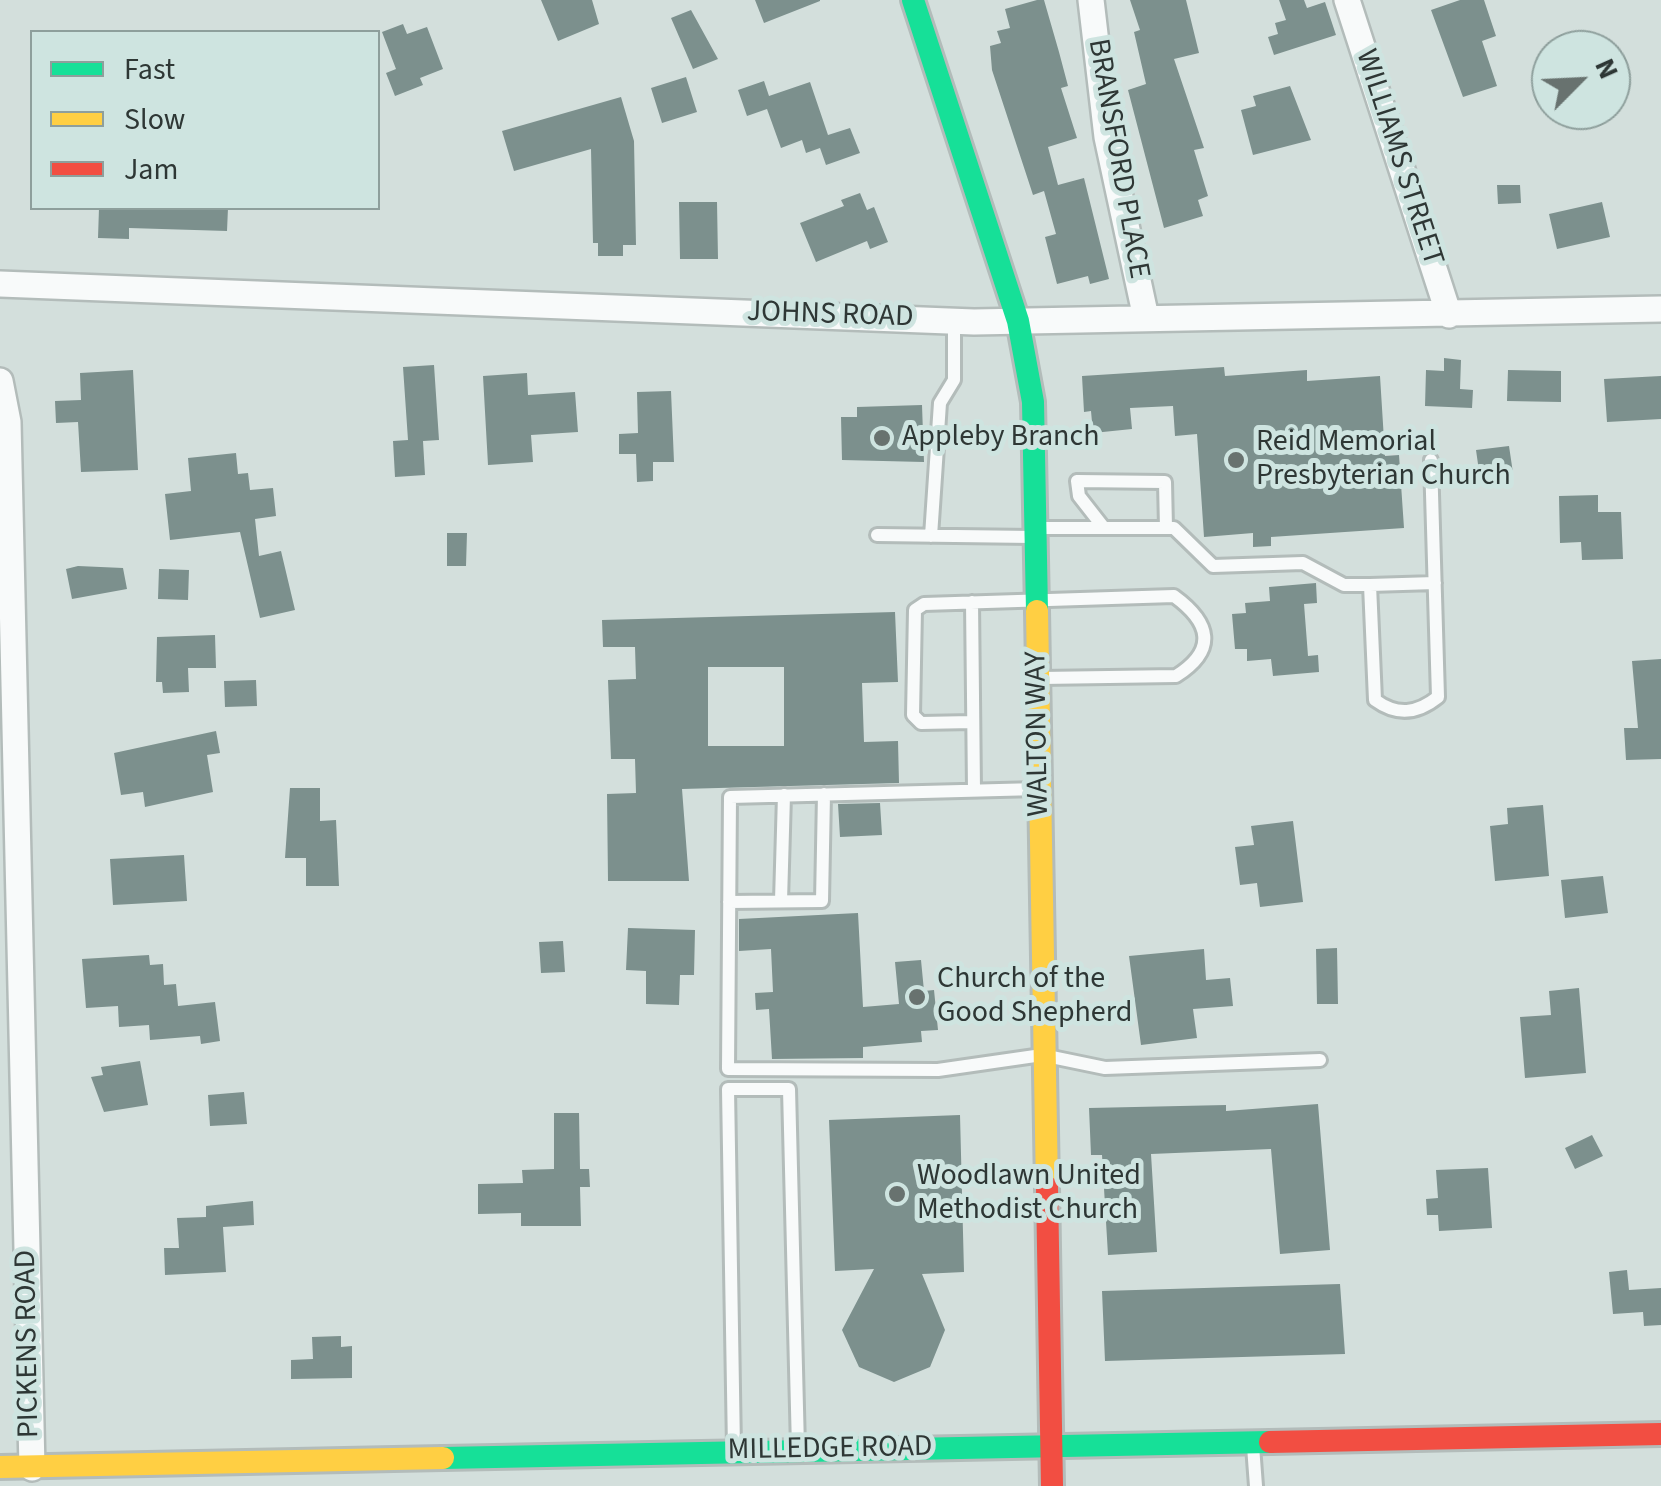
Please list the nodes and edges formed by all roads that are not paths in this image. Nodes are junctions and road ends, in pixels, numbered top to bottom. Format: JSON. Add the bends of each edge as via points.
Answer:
{"nodes":[{"id":1,"x":913,"y":0,"type":"edge"},
{"id":2,"x":1091,"y":0,"type":"edge"},
{"id":3,"x":1347,"y":0,"type":"edge"},
{"id":4,"x":0,"y":284,"type":"edge"},
{"id":5,"x":1661,"y":309,"type":"edge"},
{"id":6,"x":1450,"y":315,"type":"junction"},
{"id":7,"x":1146,"y":318,"type":"junction"},
{"id":8,"x":954,"y":321,"type":"junction"},
{"id":9,"x":1018,"y":321,"type":"junction"},
{"id":10,"x":0,"y":382,"type":"edge"},
{"id":11,"x":1431,"y":460,"type":"dead end"},
{"id":12,"x":1104,"y":528,"type":"junction"},
{"id":13,"x":1166,"y":528,"type":"junction"},
{"id":14,"x":1036,"y":533,"type":"junction"},
{"id":15,"x":877,"y":534,"type":"dead end"},
{"id":16,"x":931,"y":536,"type":"junction"},
{"id":17,"x":1435,"y":583,"type":"junction"},
{"id":18,"x":1370,"y":584,"type":"junction"},
{"id":19,"x":1037,"y":599,"type":"junction"},
{"id":20,"x":972,"y":602,"type":"junction"},
{"id":21,"x":1038,"y":678,"type":"junction"},
{"id":22,"x":972,"y":722,"type":"junction"},
{"id":23,"x":1040,"y":789,"type":"junction"},
{"id":24,"x":974,"y":790,"type":"junction"},
{"id":25,"x":824,"y":794,"type":"junction"},
{"id":26,"x":784,"y":796,"type":"junction"},
{"id":27,"x":781,"y":901,"type":"junction"},
{"id":28,"x":729,"y":902,"type":"junction"},
{"id":29,"x":1042,"y":1055,"type":"junction"},
{"id":30,"x":1320,"y":1060,"type":"dead end"},
{"id":31,"x":728,"y":1069,"type":"junction"},
{"id":32,"x":728,"y":1089,"type":"junction"},
{"id":33,"x":1661,"y":1434,"type":"edge"},
{"id":34,"x":1253,"y":1443,"type":"junction"},
{"id":35,"x":1051,"y":1448,"type":"junction"},
{"id":36,"x":798,"y":1450,"type":"junction"},
{"id":37,"x":734,"y":1451,"type":"junction"},
{"id":38,"x":0,"y":1467,"type":"edge"},
{"id":39,"x":32,"y":1468,"type":"junction"},
{"id":40,"x":1052,"y":1486,"type":"edge"},
{"id":41,"x":1256,"y":1486,"type":"edge"}],
"edges":[{"from":1,"to":9,"type":"street","name":"WALTON WAY"},
{"from":2,"to":7,"type":"street","name":"BRANSFORD PLACE","via":[[1106,136]]},
{"from":3,"to":6,"type":"street","name":"WILLIAMS STREET"},
{"from":4,"to":8,"type":"street","name":"JOHNS ROAD"},
{"from":5,"to":6,"type":"street","name":"JOHNS ROAD"},
{"from":6,"to":7,"type":"street","name":"JOHNS ROAD"},
{"from":7,"to":9,"type":"street","name":"JOHNS ROAD"},
{"from":8,"to":9,"type":"street","name":"JOHNS ROAD"},
{"from":8,"to":16,"type":"lane","via":[[954,380],[940,403]]},
{"from":9,"to":14,"type":"street","name":"WALTON WAY","via":[[1033,402]]},
{"from":10,"to":39,"type":"street","name":"PICKENS ROAD","via":[[8,422]]},
{"from":11,"to":17,"type":"lane"},
{"from":12,"to":13,"type":"lane"},
{"from":12,"to":13,"type":"lane","via":[[1078,496],[1077,481],[1165,482]]},
{"from":12,"to":14,"type":"lane"},
{"from":13,"to":18,"type":"lane","via":[[1174,528],[1212,566],[1304,563],[1344,584]]},
{"from":14,"to":16,"type":"lane"},
{"from":14,"to":19,"type":"street","name":"WALTON WAY"},
{"from":15,"to":16,"type":"lane"},
{"from":17,"to":18,"type":"lane"},
{"from":17,"to":18,"type":"lane","via":[[1438,697],[1422,710],[1391,711],[1376,700]]},
{"from":19,"to":20,"type":"lane"},
{"from":19,"to":21,"type":"street","name":"WALTON WAY"},
{"from":19,"to":21,"type":"lane","via":[[1174,596],[1195,611],[1204,630],[1204,648],[1176,676]]},
{"from":20,"to":22,"type":"lane"},
{"from":20,"to":22,"type":"lane","via":[[914,610],[913,714],[921,723]]},
{"from":21,"to":23,"type":"street","name":"WALTON WAY"},
{"from":22,"to":24,"type":"lane"},
{"from":23,"to":24,"type":"lane"},
{"from":23,"to":29,"type":"street","name":"WALTON WAY"},
{"from":24,"to":25,"type":"lane"},
{"from":25,"to":26,"type":"lane"},
{"from":25,"to":27,"type":"lane","via":[[822,900]]},
{"from":26,"to":27,"type":"lane"},
{"from":26,"to":28,"type":"lane","via":[[730,797]]},
{"from":27,"to":28,"type":"lane"},
{"from":28,"to":31,"type":"lane"},
{"from":29,"to":30,"type":"lane","via":[[1104,1068]]},
{"from":29,"to":31,"type":"lane","via":[[938,1070]]},
{"from":29,"to":35,"type":"street","name":"WALTON WAY"},
{"from":31,"to":32,"type":"lane"},
{"from":32,"to":36,"type":"lane","via":[[790,1089]]},
{"from":32,"to":37,"type":"lane"},
{"from":33,"to":34,"type":"street","name":"MILLEDGE ROAD"},
{"from":34,"to":35,"type":"street","name":"MILLEDGE ROAD"},
{"from":34,"to":41,"type":"lane"},
{"from":35,"to":36,"type":"street","name":"MILLEDGE ROAD"},
{"from":35,"to":40,"type":"street","name":"WALTON WAY"},
{"from":36,"to":37,"type":"street","name":"MILLEDGE ROAD"},
{"from":37,"to":39,"type":"street","name":"MILLEDGE ROAD"},
{"from":38,"to":39,"type":"street","name":"MILLEDGE ROAD"}]}
